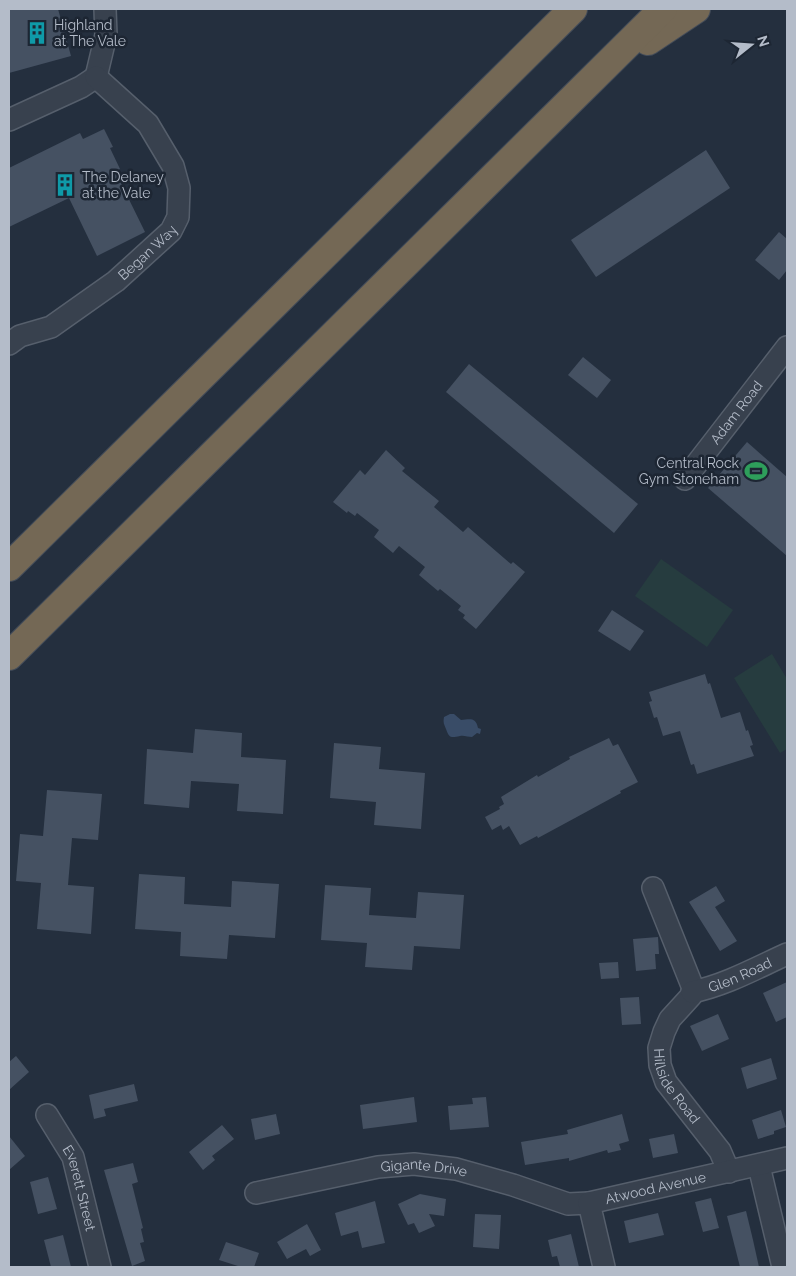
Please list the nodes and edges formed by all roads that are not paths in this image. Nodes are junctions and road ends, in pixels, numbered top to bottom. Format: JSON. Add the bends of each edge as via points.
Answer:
{"nodes":[{"id":1,"x":105,"y":9,"type":"edge"},
{"id":2,"x":573,"y":9,"type":"edge"},
{"id":3,"x":663,"y":9,"type":"edge"},
{"id":4,"x":696,"y":9,"type":"edge"},
{"id":5,"x":594,"y":76,"type":"junction"},
{"id":6,"x":96,"y":77,"type":"junction"},
{"id":7,"x":9,"y":120,"type":"edge"},
{"id":8,"x":9,"y":344,"type":"edge"},
{"id":9,"x":787,"y":347,"type":"edge"},
{"id":10,"x":685,"y":479,"type":"dead end"},
{"id":11,"x":9,"y":567,"type":"edge"},
{"id":12,"x":9,"y":656,"type":"edge"},
{"id":13,"x":653,"y":888,"type":"dead end"},
{"id":14,"x":787,"y":954,"type":"edge"},
{"id":15,"x":692,"y":992,"type":"junction"},
{"id":16,"x":47,"y":1115,"type":"dead end"},
{"id":17,"x":787,"y":1158,"type":"edge"},
{"id":18,"x":759,"y":1166,"type":"junction"},
{"id":19,"x":729,"y":1172,"type":"junction"},
{"id":20,"x":256,"y":1192,"type":"dead end"},
{"id":21,"x":589,"y":1203,"type":"junction"},
{"id":22,"x":100,"y":1267,"type":"edge"},
{"id":23,"x":604,"y":1267,"type":"edge"},
{"id":24,"x":783,"y":1267,"type":"edge"}],
"edges":[{"from":1,"to":6,"type":"street","via":[[106,35]]},
{"from":2,"to":11,"type":"highway"},
{"from":3,"to":5,"type":"highway"},
{"from":4,"to":5,"type":"highway"},
{"from":5,"to":12,"type":"highway"},
{"from":6,"to":7,"type":"street"},
{"from":6,"to":8,"type":"street","name":"Began Way","via":[[148,124],[174,166],[179,188],[178,217],[171,231],[116,281],[52,327],[20,336]]},
{"from":9,"to":10,"type":"street","name":"Adam Road"},
{"from":13,"to":15,"type":"street","via":[[692,983]]},
{"from":14,"to":15,"type":"street","name":"Glen Road","via":[[733,980]]},
{"from":15,"to":19,"type":"street","name":"Hillside Road","via":[[670,1019],[664,1032],[659,1048],[660,1065],[666,1082],[720,1151]]},
{"from":16,"to":22,"type":"street","name":"Everett Street","via":[[74,1157]]},
{"from":17,"to":18,"type":"street","name":"Atwood Avenue"},
{"from":18,"to":19,"type":"street","name":"Atwood Avenue"},
{"from":18,"to":24,"type":"street"},
{"from":19,"to":21,"type":"street","name":"Atwood Avenue"},
{"from":20,"to":21,"type":"street","name":"Gigante Drive","via":[[378,1167],[414,1164],[456,1169],[568,1204]]},
{"from":21,"to":23,"type":"street","name":"Atwood Avenue"}]}
